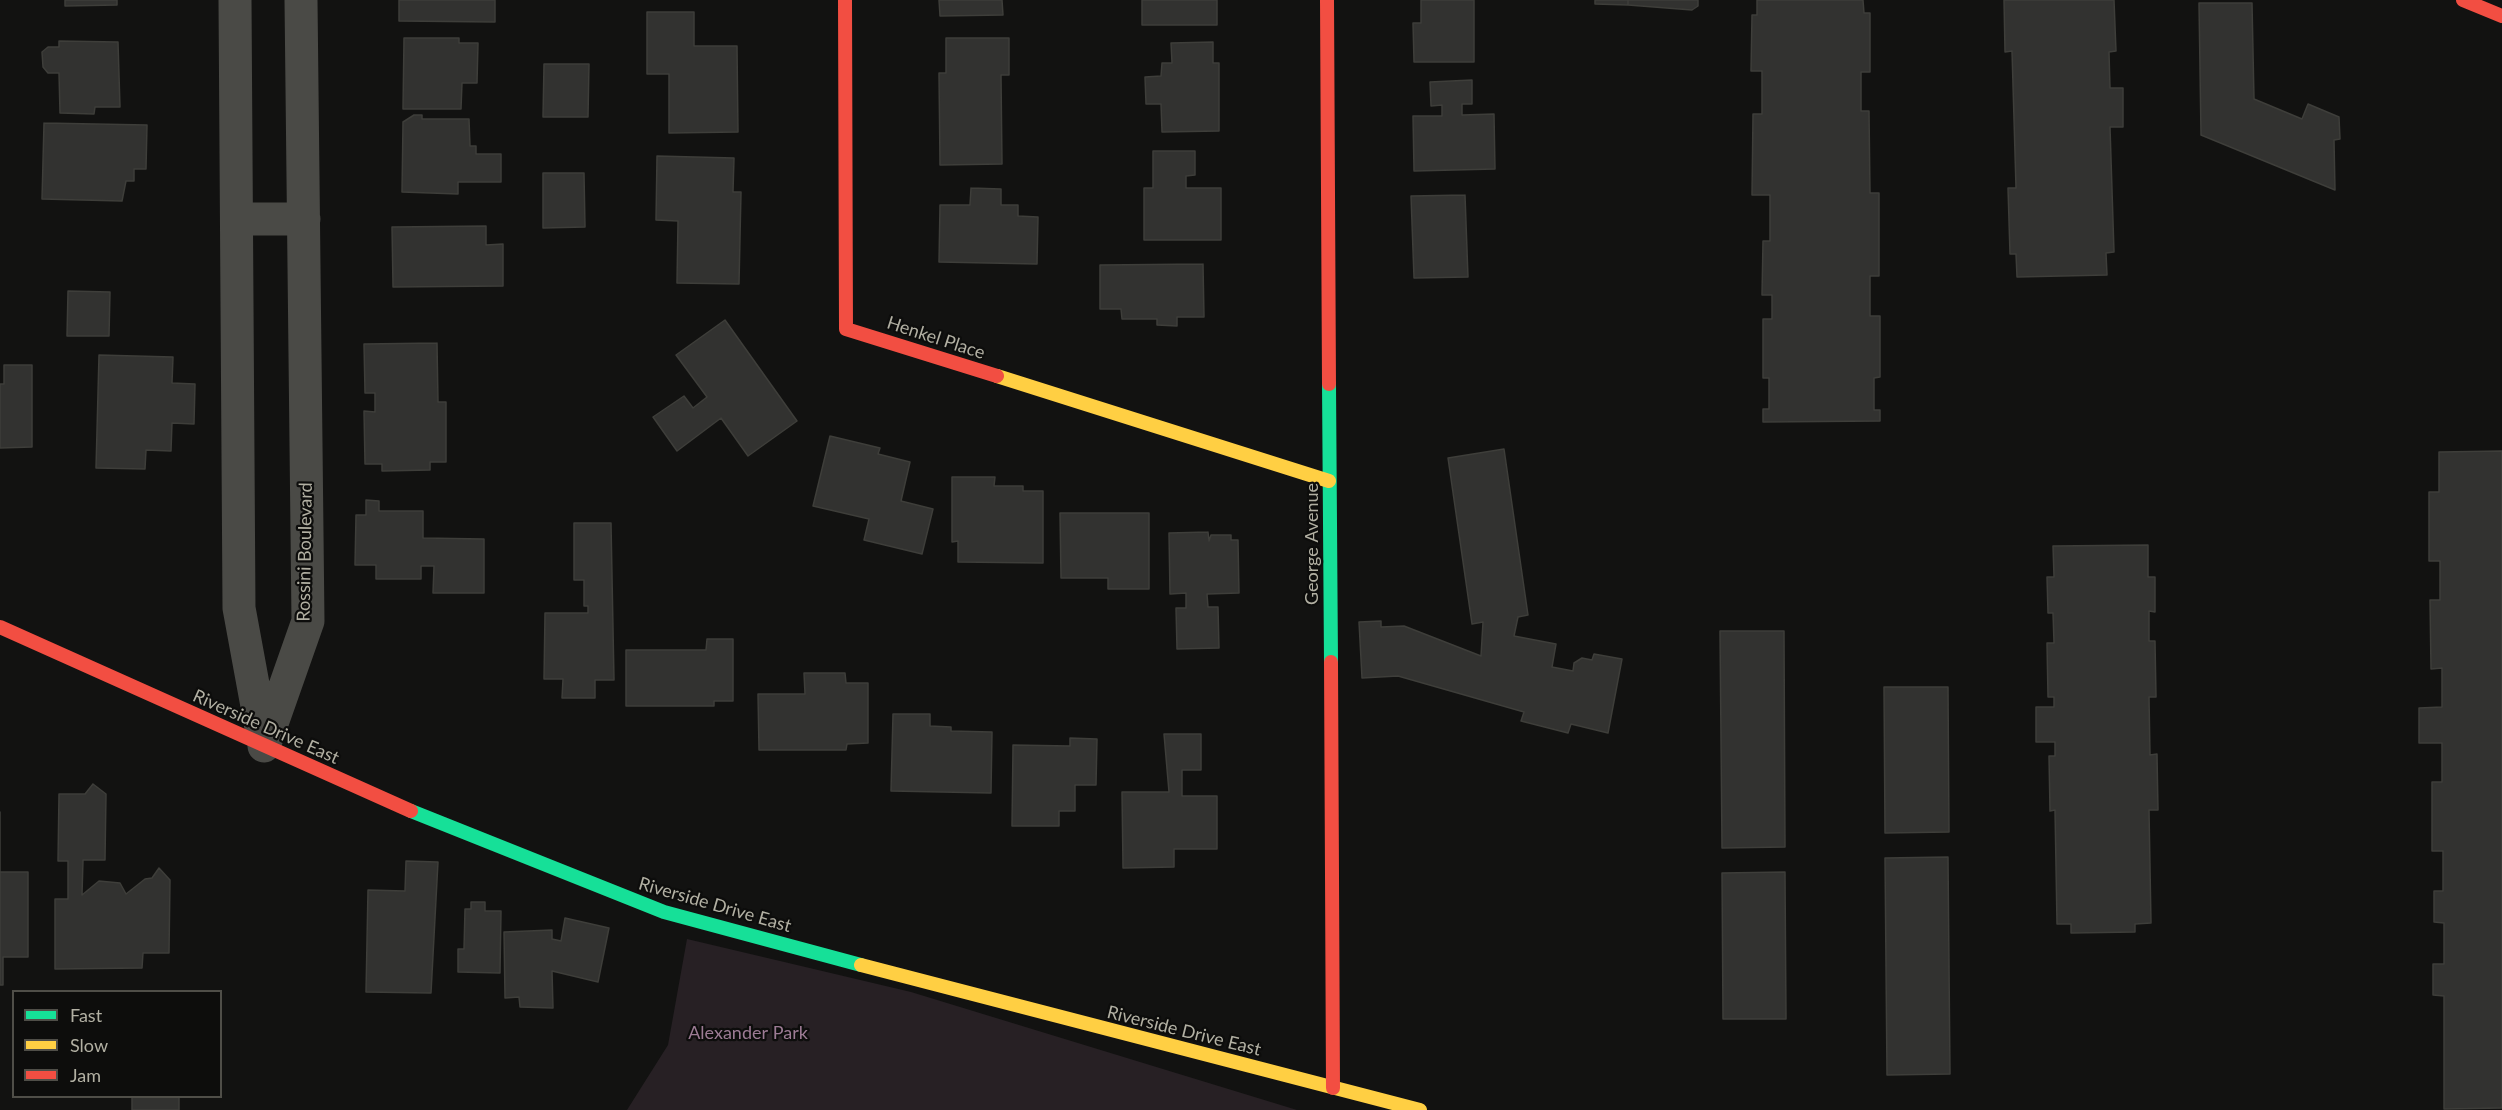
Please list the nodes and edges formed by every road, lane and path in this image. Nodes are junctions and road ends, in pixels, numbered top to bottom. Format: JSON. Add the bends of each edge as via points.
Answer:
{"nodes":[{"id":1,"x":235,"y":0,"type":"edge"},
{"id":2,"x":301,"y":0,"type":"edge"},
{"id":3,"x":845,"y":0,"type":"edge"},
{"id":4,"x":1327,"y":0,"type":"edge"},
{"id":5,"x":2463,"y":0,"type":"edge"},
{"id":6,"x":2502,"y":16,"type":"edge"},
{"id":7,"x":237,"y":219,"type":"junction"},
{"id":8,"x":304,"y":219,"type":"junction"},
{"id":9,"x":1329,"y":482,"type":"junction"},
{"id":10,"x":0,"y":627,"type":"edge"},
{"id":11,"x":264,"y":746,"type":"junction"},
{"id":12,"x":1333,"y":1088,"type":"junction"},
{"id":13,"x":1420,"y":1110,"type":"edge"}],
"edges":[{"from":1,"to":7,"type":"street"},
{"from":2,"to":8,"type":"street","name":"Rossini Boulevard"},
{"from":3,"to":9,"type":"street","name":"Henkel Place","via":[[846,329]]},
{"from":4,"to":9,"type":"street","name":"George Avenue"},
{"from":5,"to":6,"type":"street"},
{"from":7,"to":8,"type":"street"},
{"from":7,"to":11,"type":"street","via":[[239,608]]},
{"from":8,"to":11,"type":"street","name":"Rossini Boulevard","via":[[308,621]]},
{"from":9,"to":12,"type":"street","name":"George Avenue"},
{"from":10,"to":11,"type":"street","name":"Riverside Drive East"},
{"from":11,"to":12,"type":"street","name":"Riverside Drive East","via":[[415,813],[664,912]]},
{"from":12,"to":13,"type":"street","name":"Riverside Drive East"}]}
